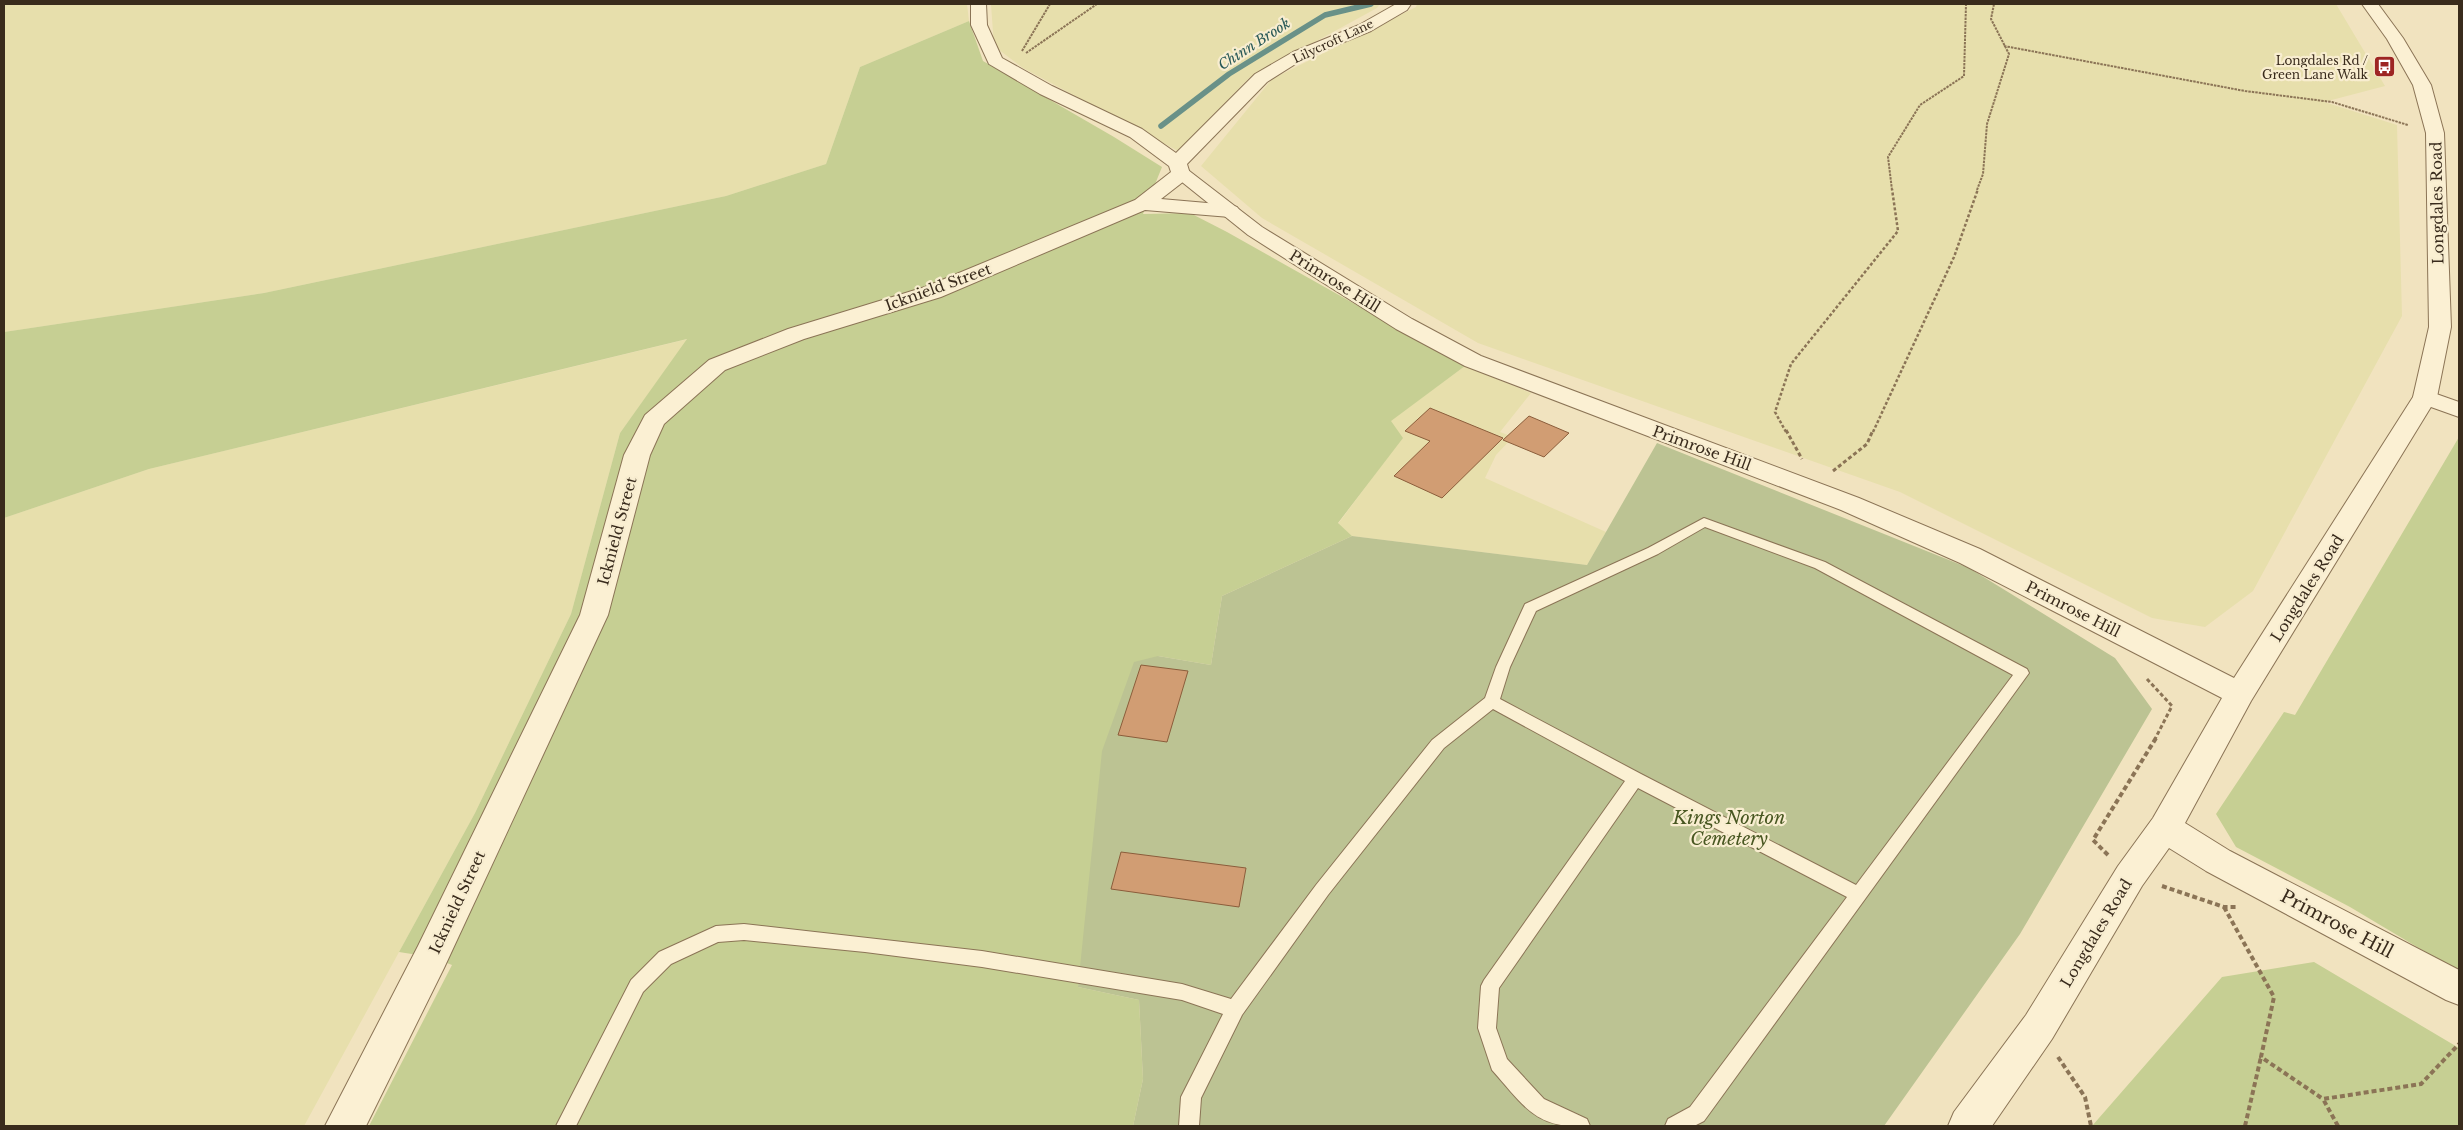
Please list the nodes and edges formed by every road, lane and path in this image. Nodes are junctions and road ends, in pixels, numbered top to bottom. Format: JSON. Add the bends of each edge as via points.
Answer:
{"nodes":[{"id":1,"x":978,"y":4,"type":"edge"},
{"id":2,"x":1050,"y":4,"type":"edge"},
{"id":3,"x":1097,"y":4,"type":"edge"},
{"id":4,"x":1403,"y":4,"type":"edge"},
{"id":5,"x":1966,"y":4,"type":"edge"},
{"id":6,"x":1994,"y":4,"type":"edge"},
{"id":7,"x":2370,"y":4,"type":"edge"},
{"id":8,"x":2004,"y":46,"type":"junction"},
{"id":9,"x":2435,"y":133,"type":"junction"},
{"id":10,"x":1179,"y":169,"type":"junction"},
{"id":11,"x":1142,"y":204,"type":"junction"},
{"id":12,"x":1230,"y":211,"type":"junction"},
{"id":13,"x":2425,"y":397,"type":"junction"},
{"id":14,"x":2459,"y":410,"type":"edge"},
{"id":15,"x":1799,"y":454,"type":"dead end"},
{"id":16,"x":1841,"y":462,"type":"dead end"},
{"id":17,"x":2150,"y":648,"type":"junction"},
{"id":18,"x":2240,"y":694,"type":"junction"},
{"id":19,"x":1492,"y":700,"type":"junction"},
{"id":20,"x":1635,"y":779,"type":"junction"},
{"id":21,"x":2164,"y":828,"type":"junction"},
{"id":22,"x":2130,"y":876,"type":"junction"},
{"id":23,"x":1858,"y":895,"type":"junction"},
{"id":24,"x":2224,"y":907,"type":"dead end"},
{"id":25,"x":2459,"y":988,"type":"edge"},
{"id":26,"x":1235,"y":1009,"type":"junction"},
{"id":27,"x":2039,"y":1027,"type":"junction"},
{"id":28,"x":2459,"y":1044,"type":"edge"},
{"id":29,"x":2261,"y":1057,"type":"junction"},
{"id":30,"x":2324,"y":1099,"type":"junction"},
{"id":31,"x":345,"y":1126,"type":"edge"},
{"id":32,"x":566,"y":1126,"type":"edge"},
{"id":33,"x":1188,"y":1126,"type":"edge"},
{"id":34,"x":1580,"y":1126,"type":"edge"},
{"id":35,"x":1675,"y":1126,"type":"edge"},
{"id":36,"x":1968,"y":1126,"type":"edge"},
{"id":37,"x":2091,"y":1126,"type":"edge"},
{"id":38,"x":2245,"y":1126,"type":"edge"},
{"id":39,"x":2338,"y":1126,"type":"edge"}],
"edges":[{"from":1,"to":10,"type":"street","via":[[979,24],[995,61],[1046,90],[1136,133]]},
{"from":2,"to":3,"type":"path","via":[[1018,58]]},
{"from":4,"to":10,"type":"street","name":"Lilycroft Lane","via":[[1365,28],[1299,56],[1261,78]]},
{"from":5,"to":15,"type":"path","via":[[1964,76],[1920,105],[1888,157],[1898,231],[1791,364],[1774,412]]},
{"from":6,"to":8,"type":"path","via":[[1991,20]]},
{"from":7,"to":9,"type":"street","name":"Longdales Road","via":[[2422,84]]},
{"from":8,"to":9,"type":"path","via":[[2245,90],[2332,102]]},
{"from":8,"to":16,"type":"path","via":[[2008,54],[1987,124],[1983,174],[1954,257],[1867,444]]},
{"from":9,"to":13,"type":"street","name":"Longdales Road","via":[[2440,327]]},
{"from":10,"to":11,"type":"street","name":"Icknield Street"},
{"from":10,"to":12,"type":"street","name":"Primrose Hill"},
{"from":11,"to":12,"type":"street","name":"Icknield Street"},
{"from":11,"to":31,"type":"street","name":"Icknield Street","via":[[934,292],[796,334],[717,365],[654,420],[637,455],[594,615],[431,957]]},
{"from":12,"to":17,"type":"street","name":"Primrose Hill","via":[[1255,231],[1404,324],[1473,361],[1850,504],[1970,556]]},
{"from":13,"to":14,"type":"street"},
{"from":13,"to":18,"type":"street","name":"Longdales Road"},
{"from":17,"to":18,"type":"street","name":"Primrose Hill"},
{"from":17,"to":22,"type":"path","via":[[2145,677],[2172,706],[2153,744],[2093,840]]},
{"from":18,"to":21,"type":"street","name":"Longdales Road"},
{"from":19,"to":20,"type":"lane"},
{"from":19,"to":23,"type":"lane","via":[[1530,608],[1653,551],[1704,522],[1820,565],[2022,673]]},
{"from":19,"to":26,"type":"lane","via":[[1438,744],[1322,890]]},
{"from":20,"to":23,"type":"lane"},
{"from":20,"to":34,"type":"lane","via":[[1490,986],[1487,1028],[1498,1064],[1537,1106]]},
{"from":21,"to":22,"type":"street","name":"Longdales Road"},
{"from":21,"to":25,"type":"street","name":"Primrose Hill","via":[[2218,861]]},
{"from":22,"to":27,"type":"street","name":"Longdales Road"},
{"from":23,"to":35,"type":"lane","via":[[1697,1114]]},
{"from":24,"to":29,"type":"path","via":[[2274,997]]},
{"from":26,"to":32,"type":"lane","via":[[1182,992],[982,959],[753,933],[716,934],[665,958],[637,986]]},
{"from":26,"to":33,"type":"lane","via":[[1191,1097]]},
{"from":27,"to":36,"type":"street","name":"Longdales Road"},
{"from":27,"to":37,"type":"path","via":[[2085,1097]]},
{"from":28,"to":30,"type":"path","via":[[2422,1084]]},
{"from":29,"to":30,"type":"path"},
{"from":29,"to":38,"type":"path"},
{"from":30,"to":39,"type":"path"}]}
